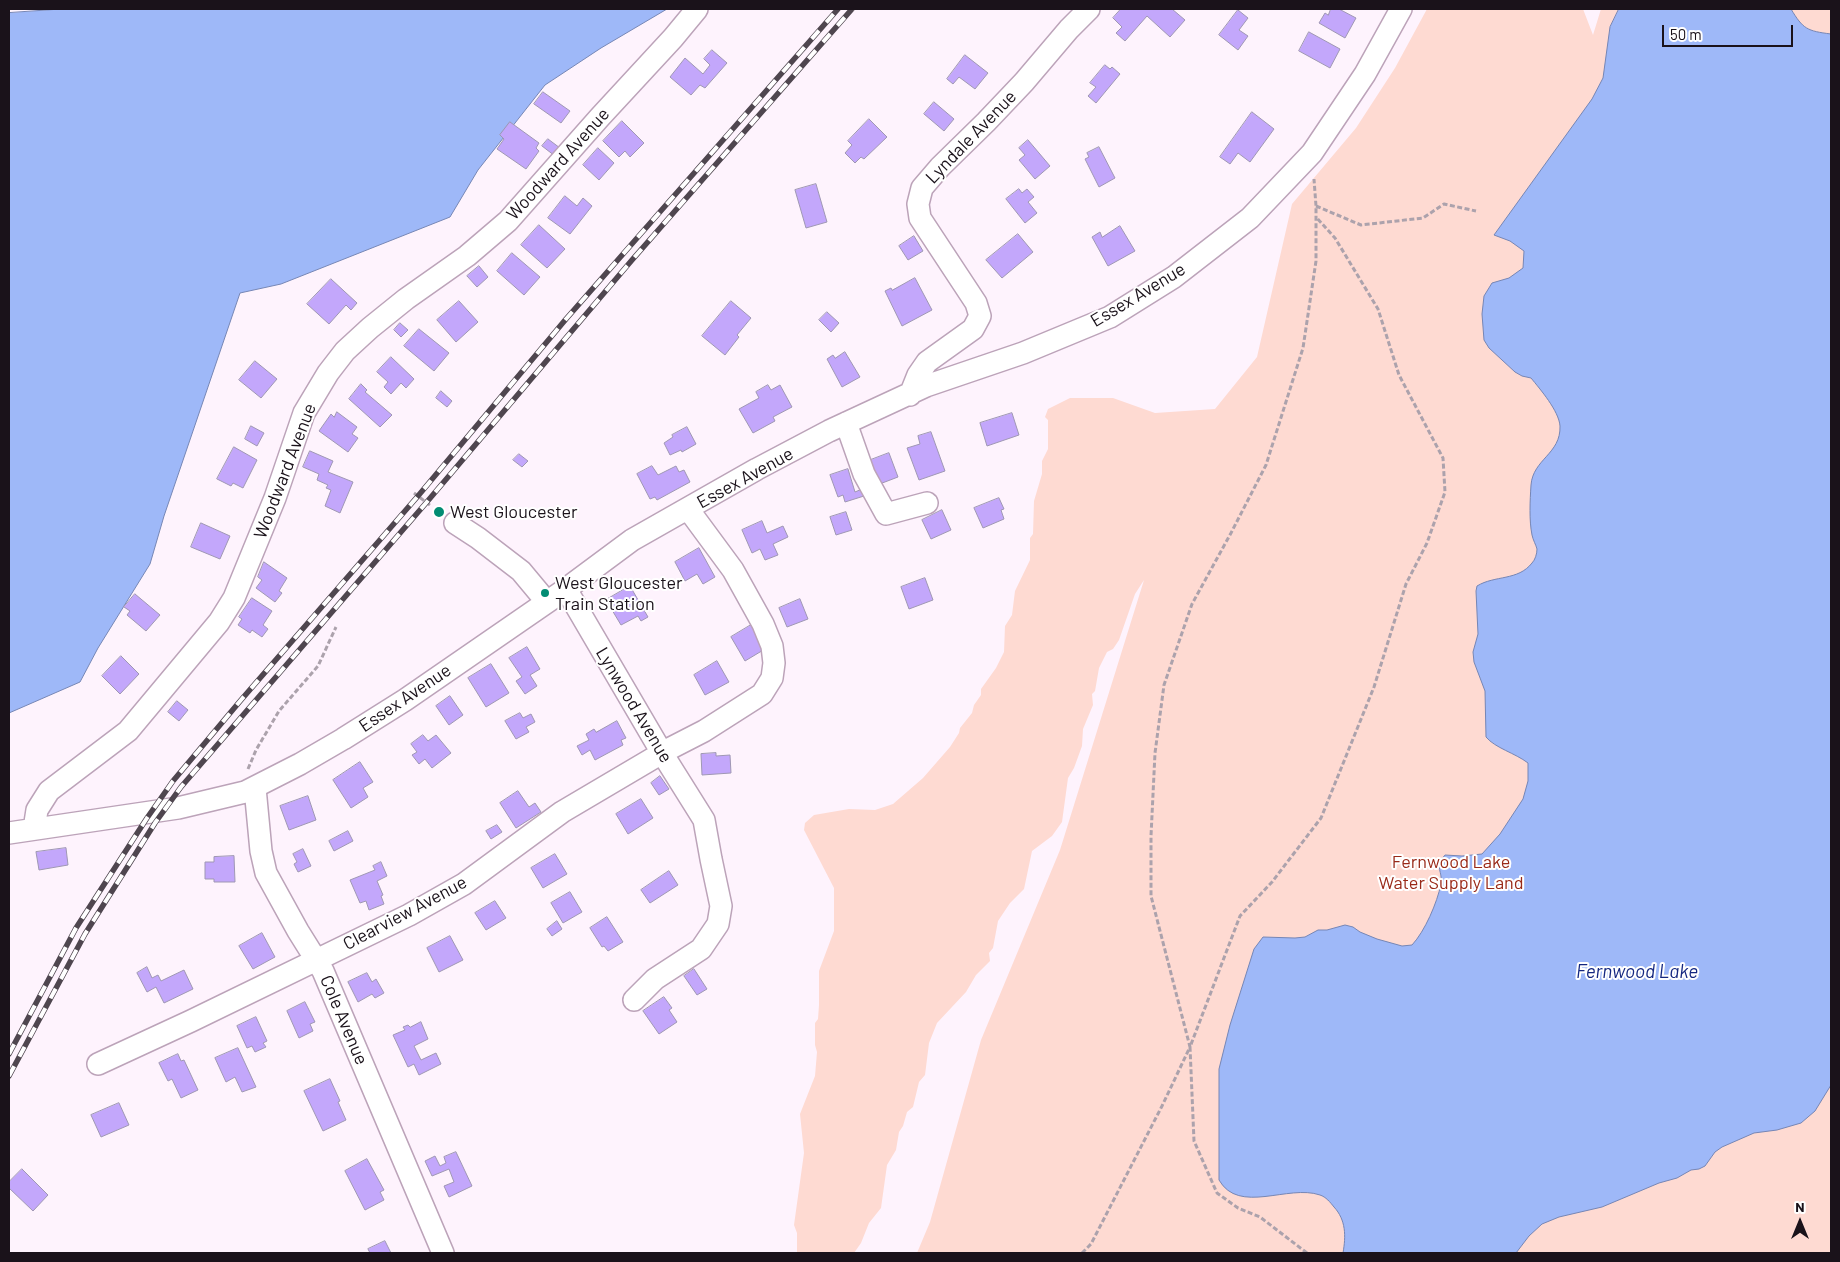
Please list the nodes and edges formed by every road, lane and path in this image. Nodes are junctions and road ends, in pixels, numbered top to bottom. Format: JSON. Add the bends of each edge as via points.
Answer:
{"nodes":[{"id":1,"x":697,"y":9,"type":"edge"},
{"id":2,"x":1089,"y":9,"type":"edge"},
{"id":3,"x":1401,"y":9,"type":"edge"},
{"id":4,"x":1312,"y":153,"type":"junction"},
{"id":5,"x":1316,"y":206,"type":"junction"},
{"id":6,"x":1476,"y":212,"type":"dead end"},
{"id":7,"x":1316,"y":217,"type":"junction"},
{"id":8,"x":910,"y":395,"type":"junction"},
{"id":9,"x":846,"y":423,"type":"junction"},
{"id":10,"x":414,"y":493,"type":"dead end"},
{"id":11,"x":927,"y":504,"type":"dead end"},
{"id":12,"x":431,"y":506,"type":"dead end"},
{"id":13,"x":688,"y":509,"type":"junction"},
{"id":14,"x":454,"y":523,"type":"dead end"},
{"id":15,"x":566,"y":589,"type":"junction"},
{"id":16,"x":546,"y":601,"type":"junction"},
{"id":17,"x":336,"y":627,"type":"dead end"},
{"id":18,"x":662,"y":753,"type":"junction"},
{"id":19,"x":250,"y":790,"type":"junction"},
{"id":20,"x":34,"y":829,"type":"junction"},
{"id":21,"x":9,"y":833,"type":"edge"},
{"id":22,"x":315,"y":960,"type":"junction"},
{"id":23,"x":634,"y":1000,"type":"dead end"},
{"id":24,"x":1190,"y":1047,"type":"junction"},
{"id":25,"x":98,"y":1064,"type":"dead end"},
{"id":26,"x":443,"y":1253,"type":"edge"},
{"id":27,"x":1082,"y":1253,"type":"edge"},
{"id":28,"x":1307,"y":1253,"type":"edge"}],
"edges":[{"from":1,"to":20,"type":"street","name":"Woodward Avenue","via":[[508,221],[467,256],[406,299],[345,351],[304,413],[275,498],[234,598],[219,622],[128,731],[49,791],[37,810]]},
{"from":2,"to":8,"type":"street","name":"Lyndale Avenue","via":[[922,188],[918,204],[920,218],[976,304],[980,316],[973,329],[927,362]]},
{"from":3,"to":4,"type":"street","name":"Essex Avenue","via":[[1365,74]]},
{"from":4,"to":5,"type":"path"},
{"from":4,"to":8,"type":"street","name":"Essex Avenue","via":[[1250,218],[1174,277],[1110,316]]},
{"from":5,"to":6,"type":"path","via":[[1361,225],[1423,218],[1444,204]]},
{"from":5,"to":7,"type":"path"},
{"from":7,"to":24,"type":"path","via":[[1316,260],[1302,348],[1266,465],[1192,604],[1164,685],[1155,753],[1151,896]]},
{"from":7,"to":24,"type":"path","via":[[1335,238],[1378,309],[1399,375],[1443,458],[1445,492],[1427,543],[1406,584],[1374,687],[1321,818],[1272,882],[1240,916]]},
{"from":8,"to":9,"type":"street","name":"Essex Avenue"},
{"from":9,"to":11,"type":"street","via":[[864,474],[886,514]]},
{"from":9,"to":13,"type":"street","name":"Essex Avenue"},
{"from":10,"to":12,"type":"path"},
{"from":13,"to":15,"type":"street","name":"Essex Avenue","via":[[632,540]]},
{"from":13,"to":18,"type":"street","name":"Clearview Avenue","via":[[733,570],[763,624],[772,646],[774,663],[772,678],[762,694]]},
{"from":14,"to":16,"type":"street","via":[[521,571]]},
{"from":15,"to":16,"type":"street","name":"Essex Avenue"},
{"from":15,"to":18,"type":"street","name":"Lynwood Avenue"},
{"from":16,"to":19,"type":"street","name":"Essex Avenue","via":[[404,700],[300,764]]},
{"from":17,"to":19,"type":"path","via":[[318,666],[279,711],[256,750],[248,768]]},
{"from":18,"to":22,"type":"street","name":"Clearview Avenue","via":[[562,812],[464,884],[410,915]]},
{"from":18,"to":23,"type":"street","name":"Lynwood Avenue","via":[[704,820],[722,906],[718,924],[701,949],[655,979]]},
{"from":19,"to":20,"type":"street","name":"Essex Avenue","via":[[178,808]]},
{"from":19,"to":22,"type":"street","name":"Cole Avenue","via":[[266,873]]},
{"from":20,"to":21,"type":"street","name":"Essex Avenue"},
{"from":22,"to":25,"type":"street","name":"Clearview Avenue"},
{"from":22,"to":26,"type":"street","name":"Cole Avenue","via":[[323,970]]},
{"from":24,"to":27,"type":"path","via":[[1091,1244]]},
{"from":24,"to":28,"type":"path","via":[[1194,1141],[1217,1194],[1260,1217]]}]}
